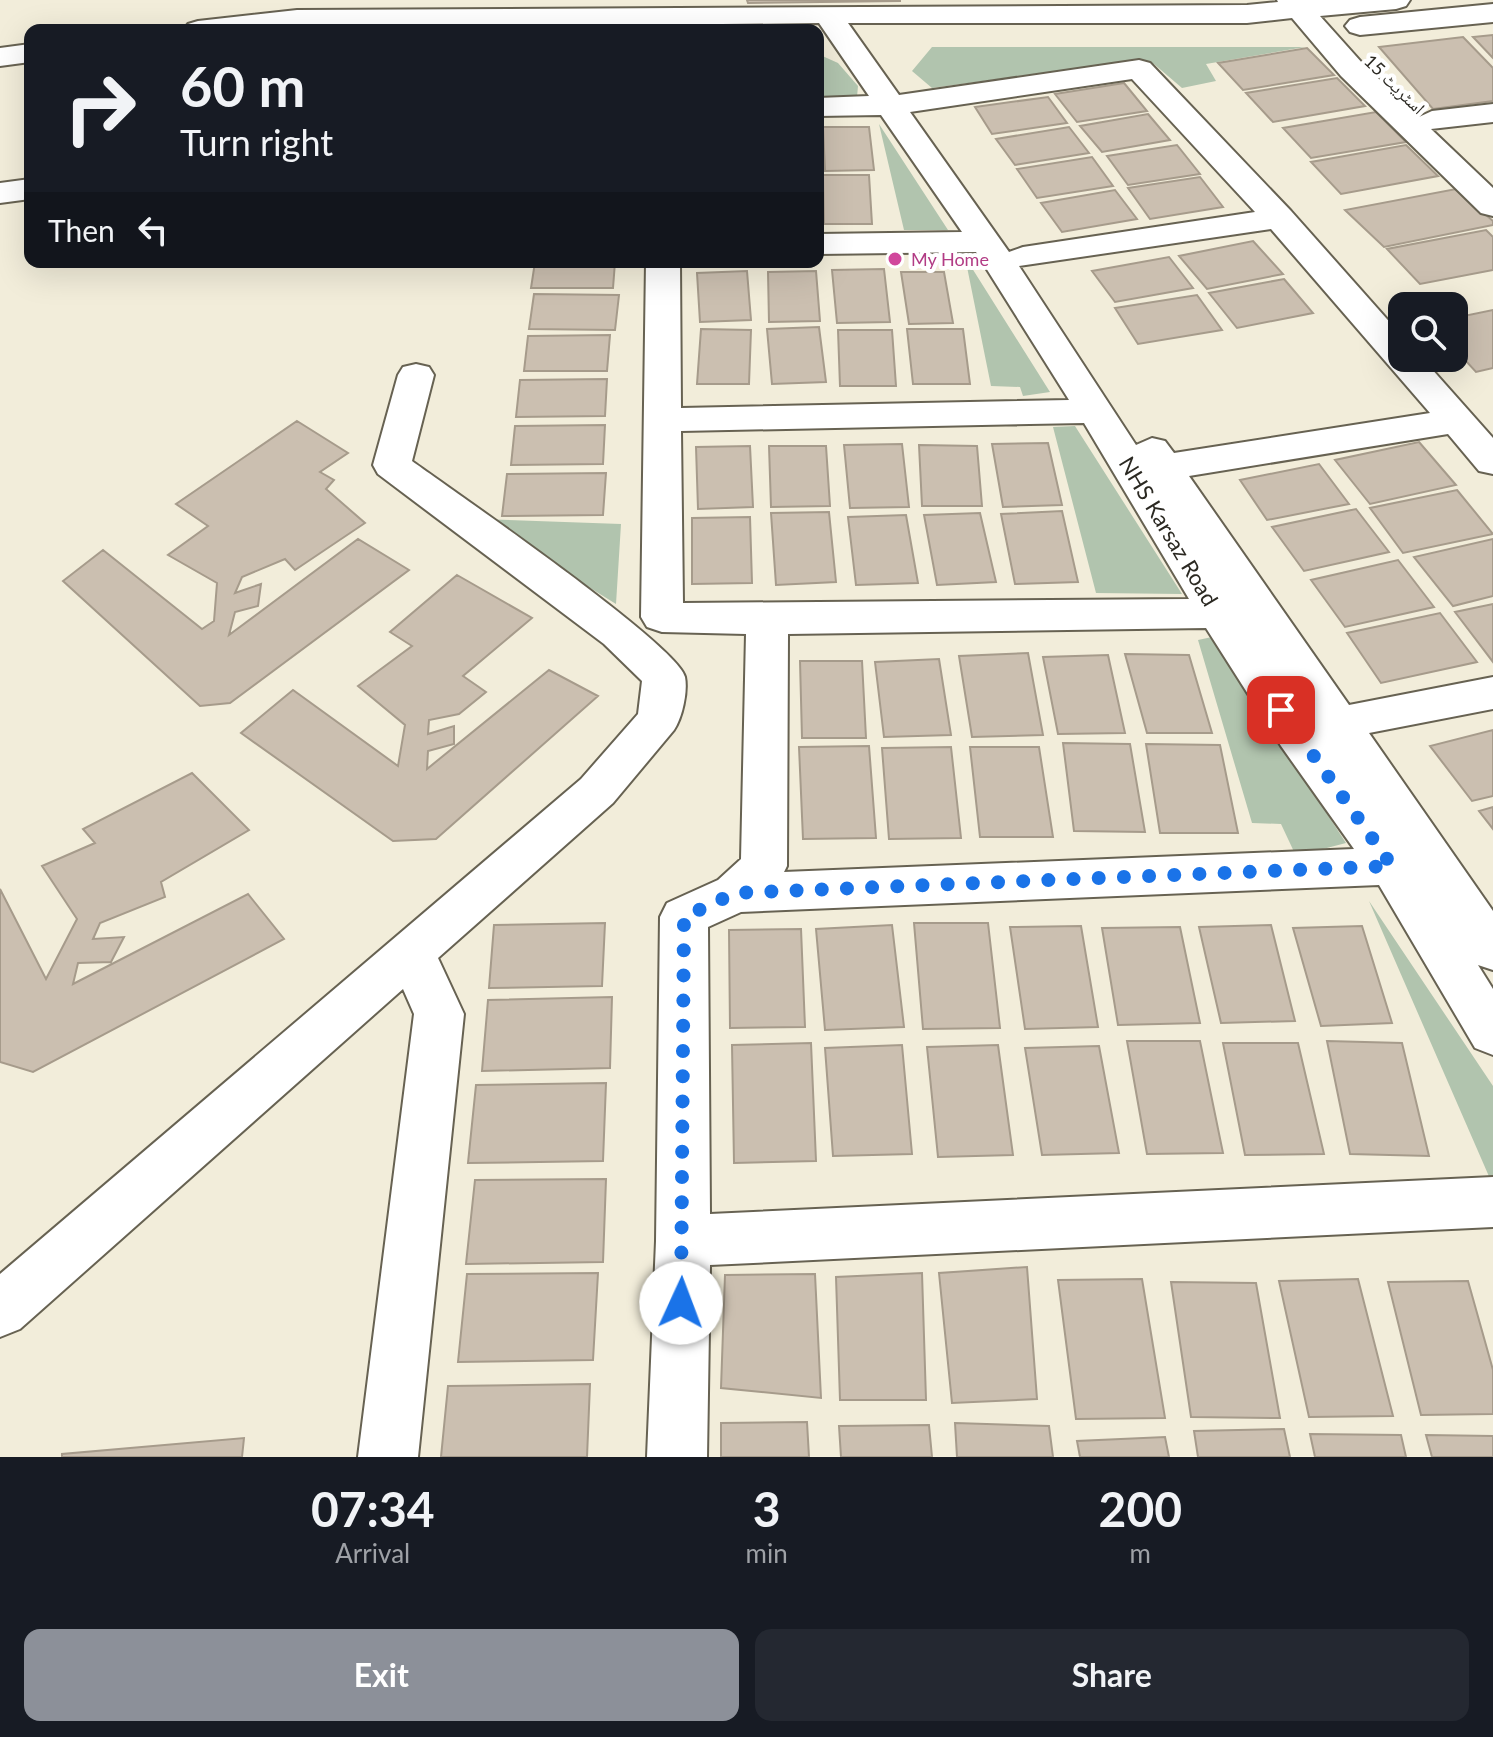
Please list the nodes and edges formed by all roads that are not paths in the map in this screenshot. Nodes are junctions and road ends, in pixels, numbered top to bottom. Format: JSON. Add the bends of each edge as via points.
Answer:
{"nodes":[{"id":1,"x":1396,"y":0,"type":"edge"},
{"id":2,"x":1493,"y":13,"type":"edge"},
{"id":3,"x":1309,"y":16,"type":"edge"},
{"id":4,"x":263,"y":24,"type":"edge"},
{"id":5,"x":686,"y":24,"type":"edge"},
{"id":6,"x":842,"y":26,"type":"edge"},
{"id":7,"x":24,"y":54,"type":"edge"},
{"id":8,"x":0,"y":57,"type":"edge"},
{"id":9,"x":24,"y":73,"type":"edge"},
{"id":10,"x":0,"y":76,"type":"edge"},
{"id":11,"x":905,"y":103,"type":"junction"},
{"id":12,"x":824,"y":107,"type":"edge"},
{"id":13,"x":1493,"y":113,"type":"edge"},
{"id":14,"x":1432,"y":120,"type":"junction"},
{"id":15,"x":1493,"y":177,"type":"edge"},
{"id":16,"x":24,"y":190,"type":"edge"},
{"id":17,"x":0,"y":193,"type":"edge"},
{"id":18,"x":1493,"y":206,"type":"edge"},
{"id":19,"x":1279,"y":218,"type":"junction"},
{"id":20,"x":986,"y":242,"type":"junction"},
{"id":21,"x":824,"y":244,"type":"edge"},
{"id":22,"x":1023,"y":257,"type":"junction"},
{"id":23,"x":663,"y":268,"type":"edge"},
{"id":24,"x":1388,"y":342,"type":"edge"},
{"id":25,"x":1414,"y":372,"type":"edge"},
{"id":26,"x":416,"y":375,"type":"dead end"},
{"id":27,"x":1095,"y":411,"type":"junction"},
{"id":28,"x":663,"y":420,"type":"junction"},
{"id":29,"x":1457,"y":421,"type":"junction"},
{"id":30,"x":1493,"y":462,"type":"edge"},
{"id":31,"x":1149,"y":469,"type":"junction"},
{"id":32,"x":1218,"y":613,"type":"junction"},
{"id":33,"x":767,"y":619,"type":"junction"},
{"id":34,"x":1493,"y":693,"type":"edge"},
{"id":35,"x":1339,"y":723,"type":"junction"},
{"id":36,"x":1392,"y":866,"type":"junction"},
{"id":37,"x":735,"y":893,"type":"junction"},
{"id":38,"x":1493,"y":950,"type":"edge"},
{"id":39,"x":410,"y":951,"type":"junction"},
{"id":40,"x":1486,"y":1007,"type":"edge"},
{"id":41,"x":1493,"y":1202,"type":"edge"},
{"id":42,"x":683,"y":1241,"type":"junction"},
{"id":43,"x":0,"y":1310,"type":"edge"},
{"id":44,"x":388,"y":1457,"type":"edge"},
{"id":45,"x":677,"y":1457,"type":"edge"}],
"edges":[{"from":1,"to":3,"type":"street"},
{"from":2,"to":3,"type":"street"},
{"from":3,"to":6,"type":"street","via":[[1250,36]]},
{"from":3,"to":14,"type":"street","name":"اسٹریٹ 15"},
{"from":3,"to":18,"type":"street"},
{"from":4,"to":5,"type":"street","via":[[297,19]]},
{"from":6,"to":11,"type":"street","name":"NHS Karsaz Road"},
{"from":7,"to":8,"type":"street"},
{"from":9,"to":10,"type":"street"},
{"from":11,"to":12,"type":"street"},
{"from":11,"to":19,"type":"street","via":[[1139,69]]},
{"from":11,"to":20,"type":"street","name":"NHS Karsaz Road"},
{"from":11,"to":22,"type":"street","name":"NHS Karsaz Road"},
{"from":13,"to":14,"type":"street"},
{"from":14,"to":15,"type":"street","name":"اسٹریٹ 15"},
{"from":16,"to":17,"type":"street"},
{"from":19,"to":22,"type":"street"},
{"from":19,"to":24,"type":"street"},
{"from":20,"to":21,"type":"street"},
{"from":20,"to":27,"type":"street","name":"NHS Karsaz Road"},
{"from":22,"to":31,"type":"street","name":"NHS Karsaz Road"},
{"from":23,"to":28,"type":"street"},
{"from":25,"to":29,"type":"street"},
{"from":26,"to":39,"type":"street","via":[[392,465],[619,633],[664,677],[659,719],[597,791]]},
{"from":27,"to":28,"type":"street"},
{"from":27,"to":31,"type":"street","name":"NHS Karsaz Road"},
{"from":28,"to":33,"type":"street","via":[[662,617]]},
{"from":29,"to":30,"type":"street"},
{"from":29,"to":31,"type":"street"},
{"from":31,"to":32,"type":"street","name":"NHS Karsaz Road"},
{"from":31,"to":35,"type":"street","name":"NHS Karsaz Road"},
{"from":32,"to":33,"type":"street"},
{"from":32,"to":36,"type":"street","name":"NHS Karsaz Road"},
{"from":33,"to":37,"type":"street","via":[[764,866]]},
{"from":34,"to":35,"type":"street"},
{"from":35,"to":38,"type":"street","name":"NHS Karsaz Road"},
{"from":36,"to":37,"type":"street"},
{"from":36,"to":40,"type":"street","name":"NHS Karsaz Road"},
{"from":37,"to":42,"type":"street","via":[[684,917]]},
{"from":39,"to":43,"type":"street"},
{"from":39,"to":44,"type":"street","via":[[439,1014]]},
{"from":41,"to":42,"type":"street"},
{"from":42,"to":45,"type":"street"}]}
